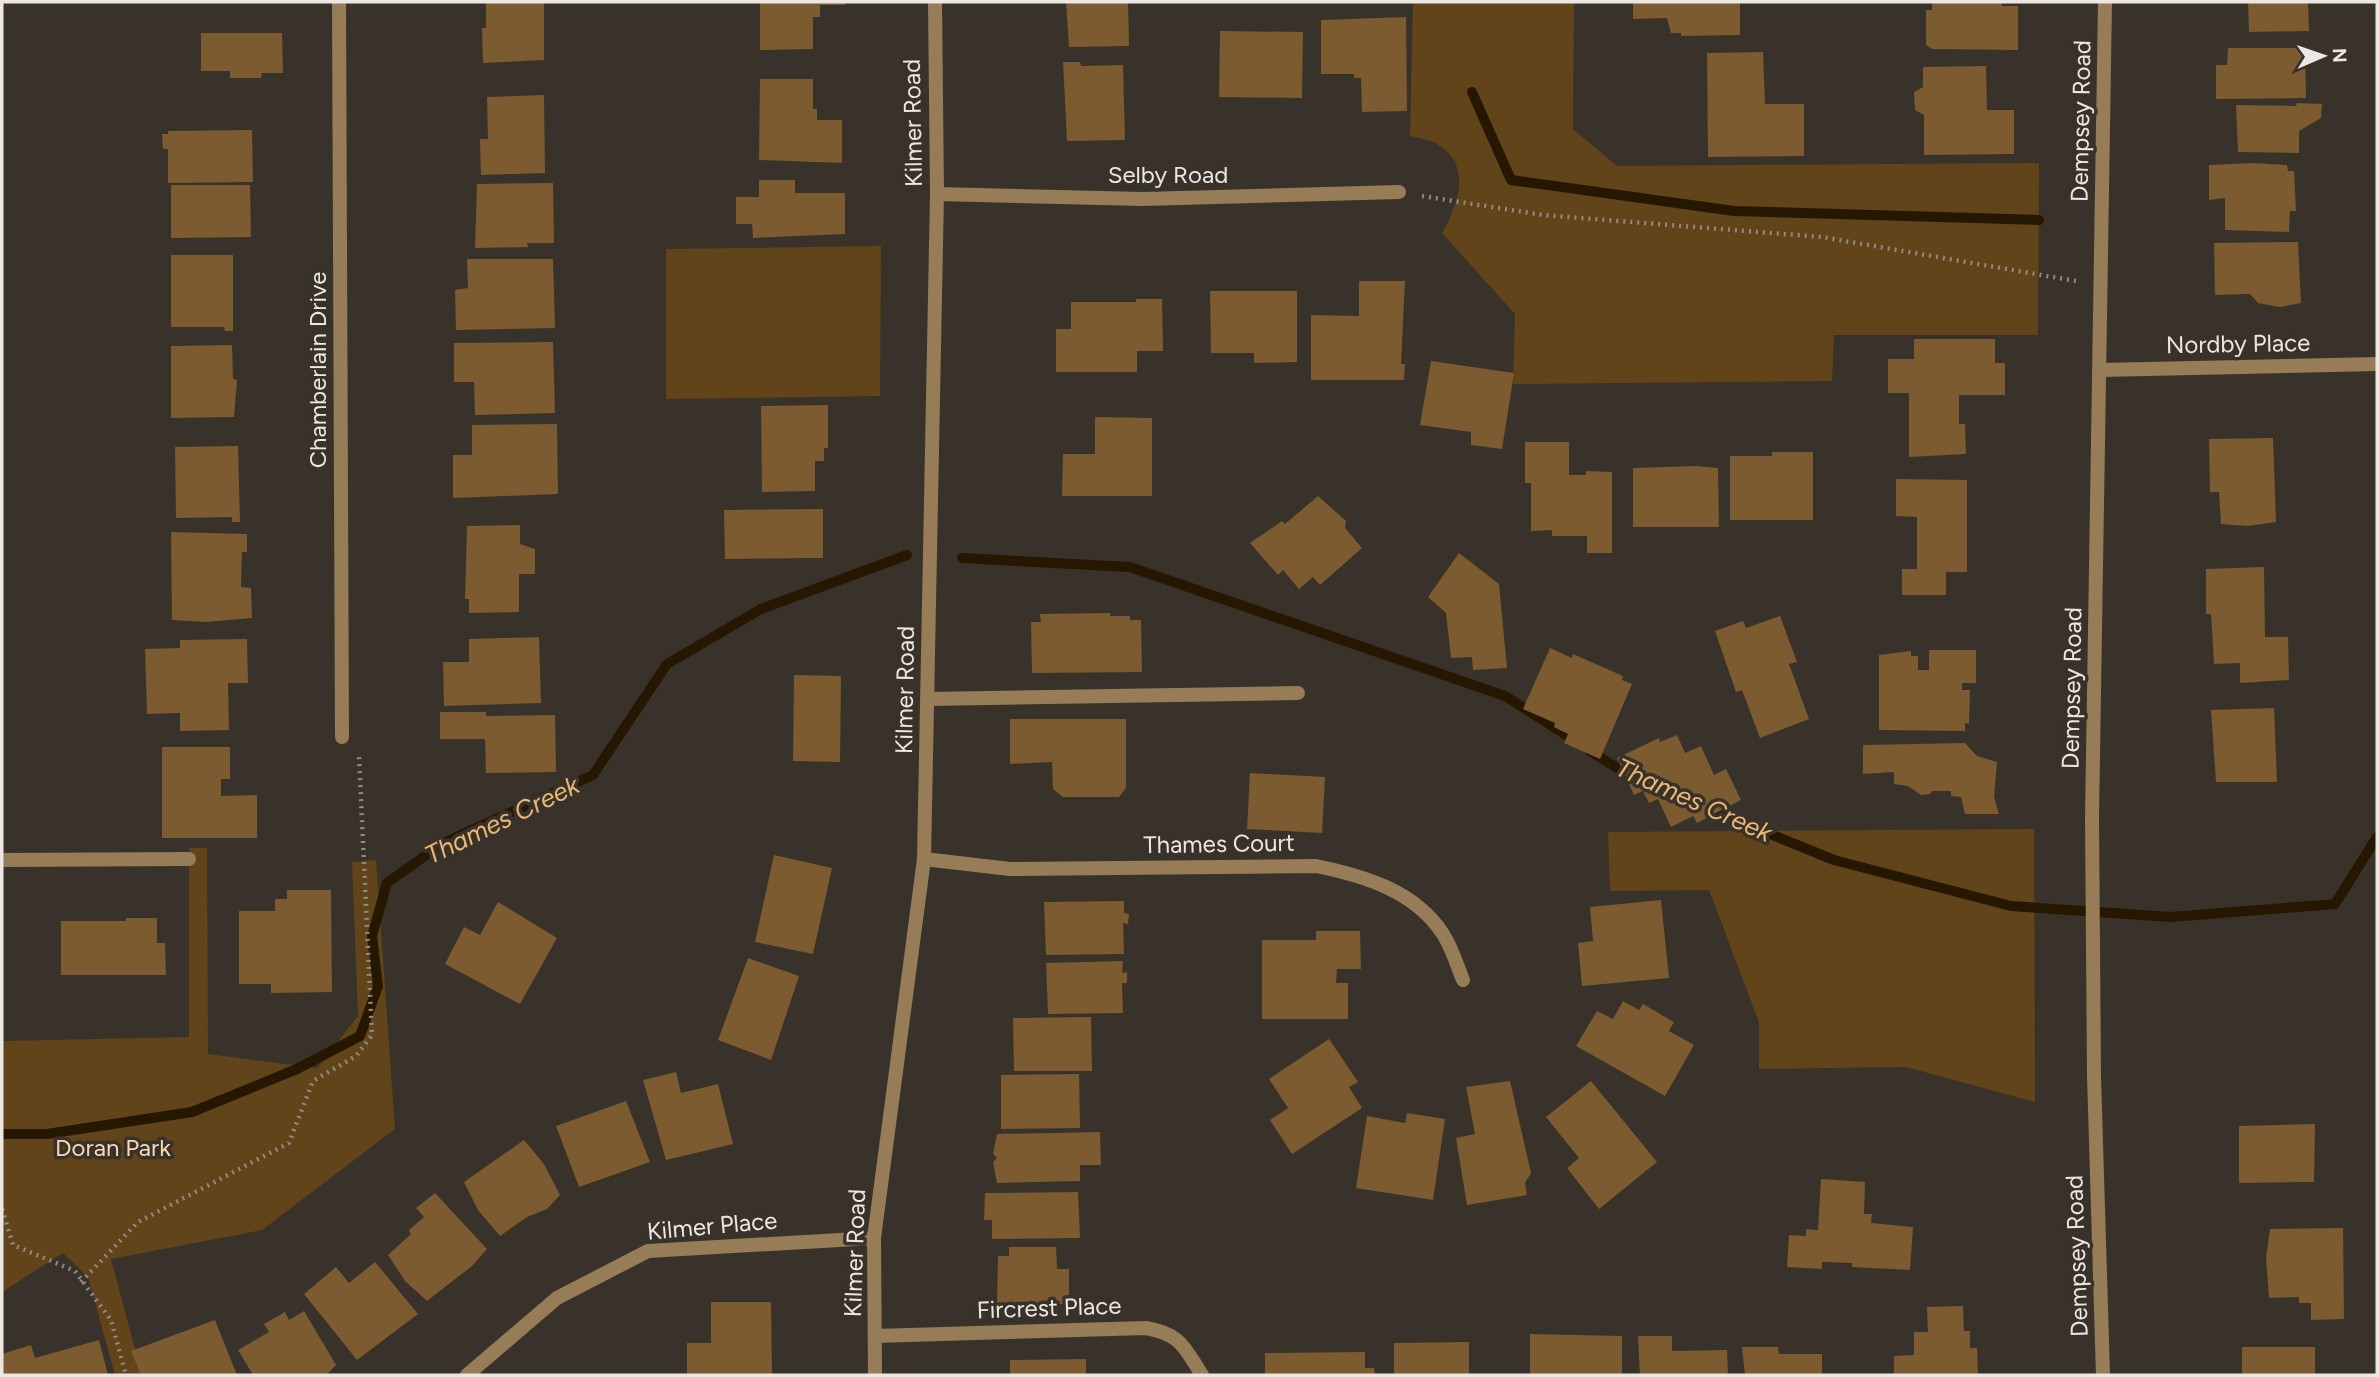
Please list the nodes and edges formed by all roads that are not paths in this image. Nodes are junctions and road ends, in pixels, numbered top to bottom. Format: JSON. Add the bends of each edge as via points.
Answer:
{"nodes":[{"id":1,"x":340,"y":2,"type":"edge"},
{"id":2,"x":935,"y":2,"type":"edge"},
{"id":3,"x":2105,"y":2,"type":"edge"},
{"id":4,"x":1399,"y":192,"type":"road end"},
{"id":5,"x":937,"y":194,"type":"junction"},
{"id":6,"x":2377,"y":364,"type":"edge"},
{"id":7,"x":2099,"y":370,"type":"junction"},
{"id":8,"x":1298,"y":693,"type":"dead end"},
{"id":9,"x":928,"y":699,"type":"junction"},
{"id":10,"x":342,"y":737,"type":"dead end"},
{"id":11,"x":189,"y":859,"type":"dead end"},
{"id":12,"x":924,"y":859,"type":"junction"},
{"id":13,"x":2,"y":860,"type":"edge"},
{"id":14,"x":1463,"y":980,"type":"dead end"},
{"id":15,"x":874,"y":1238,"type":"junction"},
{"id":16,"x":875,"y":1336,"type":"junction"},
{"id":17,"x":467,"y":1375,"type":"edge"},
{"id":18,"x":875,"y":1375,"type":"edge"},
{"id":19,"x":1202,"y":1375,"type":"edge"},
{"id":20,"x":2103,"y":1375,"type":"edge"}],
"edges":[{"from":1,"to":10,"type":"street","name":"Chamberlain Drive"},
{"from":2,"to":5,"type":"street","name":"Kilmer Road"},
{"from":3,"to":7,"type":"street","name":"Dempsey Road"},
{"from":4,"to":5,"type":"street","name":"Selby Road","via":[[1143,199]]},
{"from":5,"to":9,"type":"street","name":"Kilmer Road"},
{"from":6,"to":7,"type":"street","name":"Nordby Place"},
{"from":7,"to":20,"type":"street","name":"Dempsey Road","via":[[2092,818]]},
{"from":8,"to":9,"type":"street"},
{"from":9,"to":12,"type":"street","name":"Kilmer Road"},
{"from":11,"to":13,"type":"street"},
{"from":12,"to":14,"type":"street","name":"Thames Court","via":[[1010,869],[1317,866],[1346,872],[1387,886],[1424,910],[1444,936]]},
{"from":12,"to":15,"type":"street","name":"Kilmer Road"},
{"from":15,"to":16,"type":"street","name":"Kilmer Road"},
{"from":15,"to":17,"type":"street","name":"Kilmer Place","via":[[648,1251],[557,1298]]},
{"from":16,"to":18,"type":"street","name":"Kilmer Road"},
{"from":16,"to":19,"type":"street","name":"Fircrest Place","via":[[1146,1328],[1169,1332]]}]}
